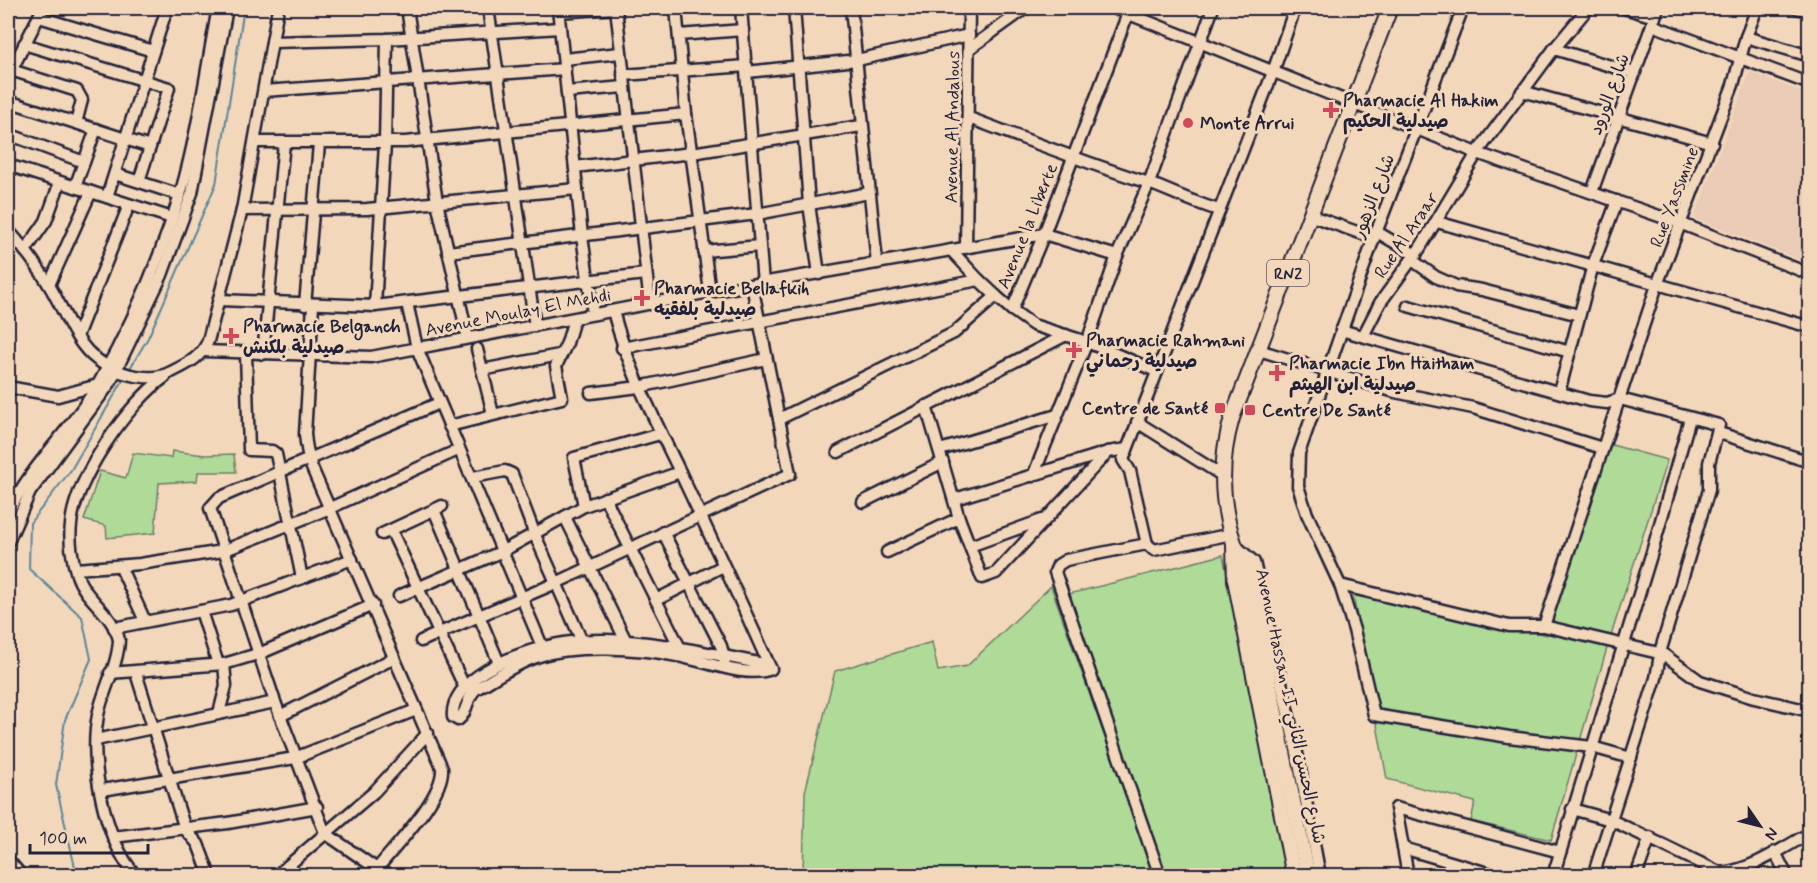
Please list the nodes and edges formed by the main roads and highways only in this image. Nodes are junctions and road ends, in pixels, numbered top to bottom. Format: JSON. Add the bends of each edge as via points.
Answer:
{"nodes":[{"id":1,"x":1390,"y":8,"type":"edge"},
{"id":2,"x":1233,"y":539,"type":"junction"},
{"id":3,"x":1294,"y":876,"type":"edge"},
{"id":4,"x":1308,"y":876,"type":"edge"}],
"edges":[{"from":1,"to":2,"type":"main road","name":"Avenue Hassan II شارع الحسن الثاني","number":"RN2","via":[[1226,439],[1222,476]]},
{"from":2,"to":3,"type":"main road","name":"Avenue Hassan II شارع الحسن الثاني","number":"RN2","via":[[1235,580]]},
{"from":2,"to":4,"type":"main road","name":"Avenue Hassan II شارع الحسن الثاني","number":"RN2","via":[[1247,574]]}]}
